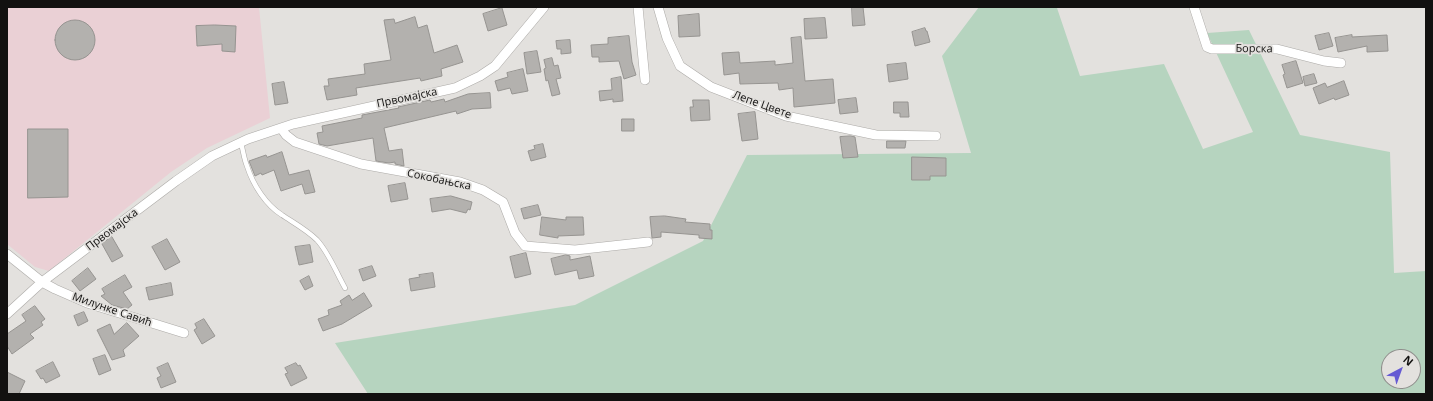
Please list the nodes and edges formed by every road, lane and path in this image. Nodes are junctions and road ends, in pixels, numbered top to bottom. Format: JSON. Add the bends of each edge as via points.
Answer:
{"nodes":[{"id":1,"x":544,"y":7,"type":"edge"},
{"id":2,"x":638,"y":7,"type":"edge"},
{"id":3,"x":658,"y":7,"type":"edge"},
{"id":4,"x":1194,"y":7,"type":"edge"},
{"id":5,"x":1341,"y":63,"type":"dead end"},
{"id":6,"x":645,"y":80,"type":"dead end"},
{"id":7,"x":281,"y":128,"type":"junction"},
{"id":8,"x":936,"y":136,"type":"dead end"},
{"id":9,"x":241,"y":142,"type":"junction"},
{"id":10,"x":648,"y":242,"type":"dead end"},
{"id":11,"x":7,"y":254,"type":"edge"},
{"id":12,"x":42,"y":282,"type":"junction"},
{"id":13,"x":345,"y":288,"type":"dead end"},
{"id":14,"x":7,"y":314,"type":"edge"},
{"id":15,"x":184,"y":334,"type":"dead end"}],
"edges":[{"from":1,"to":7,"type":"street","name":"Првомајска","via":[[495,66],[455,88]]},
{"from":2,"to":6,"type":"street"},
{"from":3,"to":8,"type":"street","name":"Лепе Цвете","via":[[667,38],[680,66],[711,87],[786,116],[876,135]]},
{"from":4,"to":5,"type":"street","name":"Борска","via":[[1207,47],[1277,49]]},
{"from":7,"to":9,"type":"street","name":"Првомајска"},
{"from":7,"to":10,"type":"street","name":"Сокобањска","via":[[295,142],[361,164],[460,182],[483,190],[503,202],[515,233],[525,246],[575,250]]},
{"from":9,"to":12,"type":"street","name":"Првомајска","via":[[194,168]]},
{"from":9,"to":13,"type":"lane","via":[[247,167],[269,204],[318,241]]},
{"from":11,"to":12,"type":"street"},
{"from":12,"to":14,"type":"street","name":"Првомајска"},
{"from":12,"to":15,"type":"street","name":"Милунке Савић","via":[[88,303]]}]}
